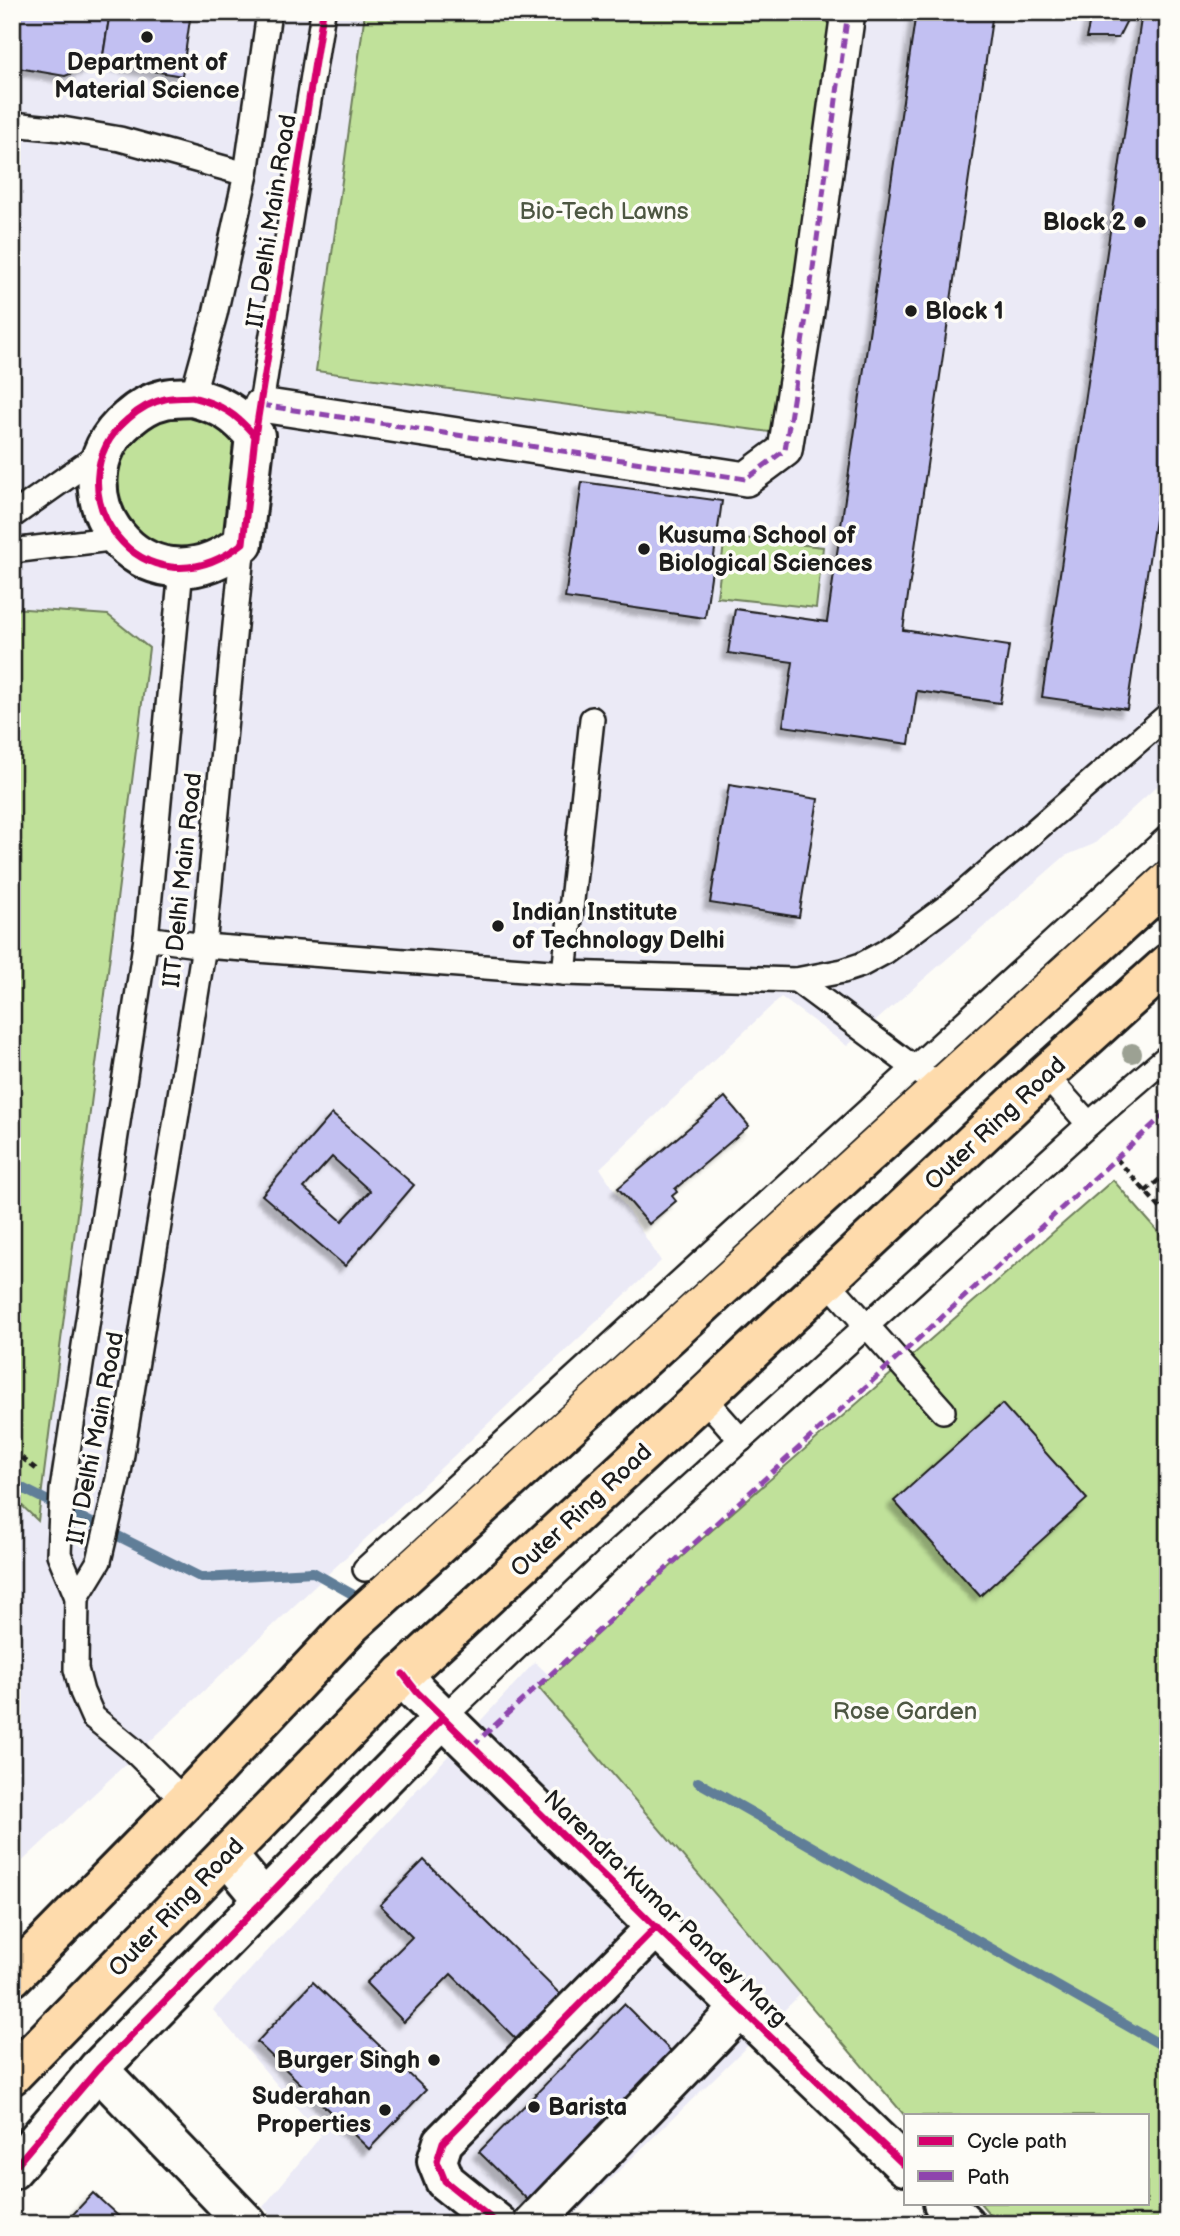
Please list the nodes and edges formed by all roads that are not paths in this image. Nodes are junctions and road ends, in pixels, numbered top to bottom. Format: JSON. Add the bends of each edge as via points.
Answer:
{"nodes":[{"id":1,"x":269,"y":12,"type":"edge"},
{"id":2,"x":323,"y":12,"type":"edge"},
{"id":3,"x":848,"y":12,"type":"edge"},
{"id":4,"x":12,"y":124,"type":"edge"},
{"id":5,"x":246,"y":174,"type":"junction"},
{"id":6,"x":192,"y":397,"type":"junction"},
{"id":7,"x":258,"y":421,"type":"junction"},
{"id":8,"x":104,"y":451,"type":"junction"},
{"id":9,"x":12,"y":516,"type":"edge"},
{"id":10,"x":118,"y":538,"type":"junction"},
{"id":11,"x":243,"y":543,"type":"junction"},
{"id":12,"x":12,"y":551,"type":"edge"},
{"id":13,"x":181,"y":569,"type":"junction"},
{"id":14,"x":1168,"y":715,"type":"edge"},
{"id":15,"x":592,"y":719,"type":"dead end"},
{"id":16,"x":1168,"y":837,"type":"edge"},
{"id":17,"x":1168,"y":881,"type":"edge"},
{"id":18,"x":146,"y":938,"type":"junction"},
{"id":19,"x":204,"y":946,"type":"junction"},
{"id":20,"x":1168,"y":964,"type":"edge"},
{"id":21,"x":564,"y":973,"type":"junction"},
{"id":22,"x":796,"y":979,"type":"junction"},
{"id":23,"x":1168,"y":1056,"type":"edge"},
{"id":24,"x":1045,"y":1075,"type":"junction"},
{"id":25,"x":926,"y":1078,"type":"junction"},
{"id":26,"x":1088,"y":1124,"type":"junction"},
{"id":27,"x":827,"y":1281,"type":"junction"},
{"id":28,"x":639,"y":1319,"type":"junction"},
{"id":29,"x":867,"y":1326,"type":"junction"},
{"id":30,"x":644,"y":1357,"type":"junction"},
{"id":31,"x":703,"y":1397,"type":"junction"},
{"id":32,"x":943,"y":1410,"type":"dead end"},
{"id":33,"x":741,"y":1440,"type":"junction"},
{"id":34,"x":365,"y":1569,"type":"dead end"},
{"id":35,"x":77,"y":1597,"type":"junction"},
{"id":36,"x":403,"y":1674,"type":"junction"},
{"id":37,"x":443,"y":1718,"type":"junction"},
{"id":38,"x":185,"y":1801,"type":"junction"},
{"id":39,"x":227,"y":1855,"type":"junction"},
{"id":40,"x":264,"y":1900,"type":"junction"},
{"id":41,"x":656,"y":1927,"type":"junction"},
{"id":42,"x":12,"y":1977,"type":"edge"},
{"id":43,"x":741,"y":2008,"type":"junction"},
{"id":44,"x":98,"y":2069,"type":"junction"},
{"id":45,"x":12,"y":2075,"type":"edge"},
{"id":46,"x":904,"y":2165,"type":"edge"},
{"id":47,"x":12,"y":2170,"type":"edge"},
{"id":48,"x":944,"y":2204,"type":"edge"},
{"id":49,"x":247,"y":2224,"type":"edge"},
{"id":50,"x":498,"y":2224,"type":"edge"},
{"id":51,"x":533,"y":2224,"type":"edge"},
{"id":52,"x":965,"y":2224,"type":"edge"}],
"edges":[{"from":1,"to":5,"type":"lane","name":"IIT Delhi Main Road"},
{"from":2,"to":7,"type":"lane","name":"IIT Delhi Main Road"},
{"from":3,"to":7,"type":"street","via":[[785,450],[747,479]]},
{"from":4,"to":5,"type":"lane","via":[[120,139]]},
{"from":5,"to":6,"type":"lane","name":"IIT Delhi Main Road"},
{"from":6,"to":7,"type":"street"},
{"from":6,"to":8,"type":"street","via":[[165,399],[139,410],[118,427]]},
{"from":7,"to":11,"type":"street"},
{"from":8,"to":9,"type":"lane"},
{"from":8,"to":10,"type":"street","via":[[98,496],[105,519]]},
{"from":10,"to":12,"type":"lane"},
{"from":10,"to":13,"type":"street","via":[[136,555]]},
{"from":11,"to":13,"type":"street","via":[[226,557]]},
{"from":11,"to":19,"type":"lane","name":"IIT Delhi Main Road"},
{"from":13,"to":18,"type":"lane","name":"IIT Delhi Main Road"},
{"from":14,"to":22,"type":"lane","via":[[953,902],[885,952],[842,971]]},
{"from":15,"to":21,"type":"lane"},
{"from":16,"to":25,"type":"lane"},
{"from":17,"to":25,"type":"main road"},
{"from":18,"to":19,"type":"lane"},
{"from":18,"to":35,"type":"lane","name":"IIT Delhi Main Road","via":[[62,1493],[59,1554]]},
{"from":19,"to":21,"type":"lane"},
{"from":19,"to":35,"type":"lane","name":"IIT Delhi Main Road","via":[[118,1479],[99,1561]]},
{"from":20,"to":24,"type":"main road","name":"Outer Ring Road"},
{"from":21,"to":22,"type":"lane"},
{"from":22,"to":25,"type":"lane"},
{"from":23,"to":26,"type":"lane"},
{"from":24,"to":26,"type":"lane"},
{"from":24,"to":27,"type":"main road","name":"Outer Ring Road"},
{"from":25,"to":28,"type":"lane"},
{"from":25,"to":30,"type":"main road"},
{"from":26,"to":29,"type":"lane"},
{"from":27,"to":29,"type":"lane"},
{"from":27,"to":31,"type":"main road","name":"Outer Ring Road"},
{"from":28,"to":30,"type":"lane"},
{"from":28,"to":34,"type":"lane"},
{"from":29,"to":32,"type":"lane"},
{"from":29,"to":33,"type":"lane"},
{"from":30,"to":38,"type":"main road","via":[[352,1624]]},
{"from":31,"to":33,"type":"lane"},
{"from":31,"to":36,"type":"main road","name":"Outer Ring Road"},
{"from":33,"to":37,"type":"lane"},
{"from":35,"to":38,"type":"lane","via":[[76,1669],[93,1717]]},
{"from":36,"to":37,"type":"street","name":"Narendra Kumar Pandey Marg"},
{"from":36,"to":39,"type":"main road","name":"Outer Ring Road"},
{"from":37,"to":40,"type":"street"},
{"from":37,"to":41,"type":"street","name":"Narendra Kumar Pandey Marg"},
{"from":38,"to":42,"type":"main road"},
{"from":39,"to":40,"type":"street"},
{"from":39,"to":45,"type":"main road","name":"Outer Ring Road"},
{"from":40,"to":44,"type":"street"},
{"from":41,"to":43,"type":"street","name":"Narendra Kumar Pandey Marg"},
{"from":41,"to":50,"type":"street","via":[[443,2143],[437,2161],[445,2181]]},
{"from":43,"to":46,"type":"street","name":"Narendra Kumar Pandey Marg"},
{"from":43,"to":51,"type":"street"},
{"from":44,"to":47,"type":"street"},
{"from":44,"to":49,"type":"street"},
{"from":48,"to":52,"type":"street"}]}
